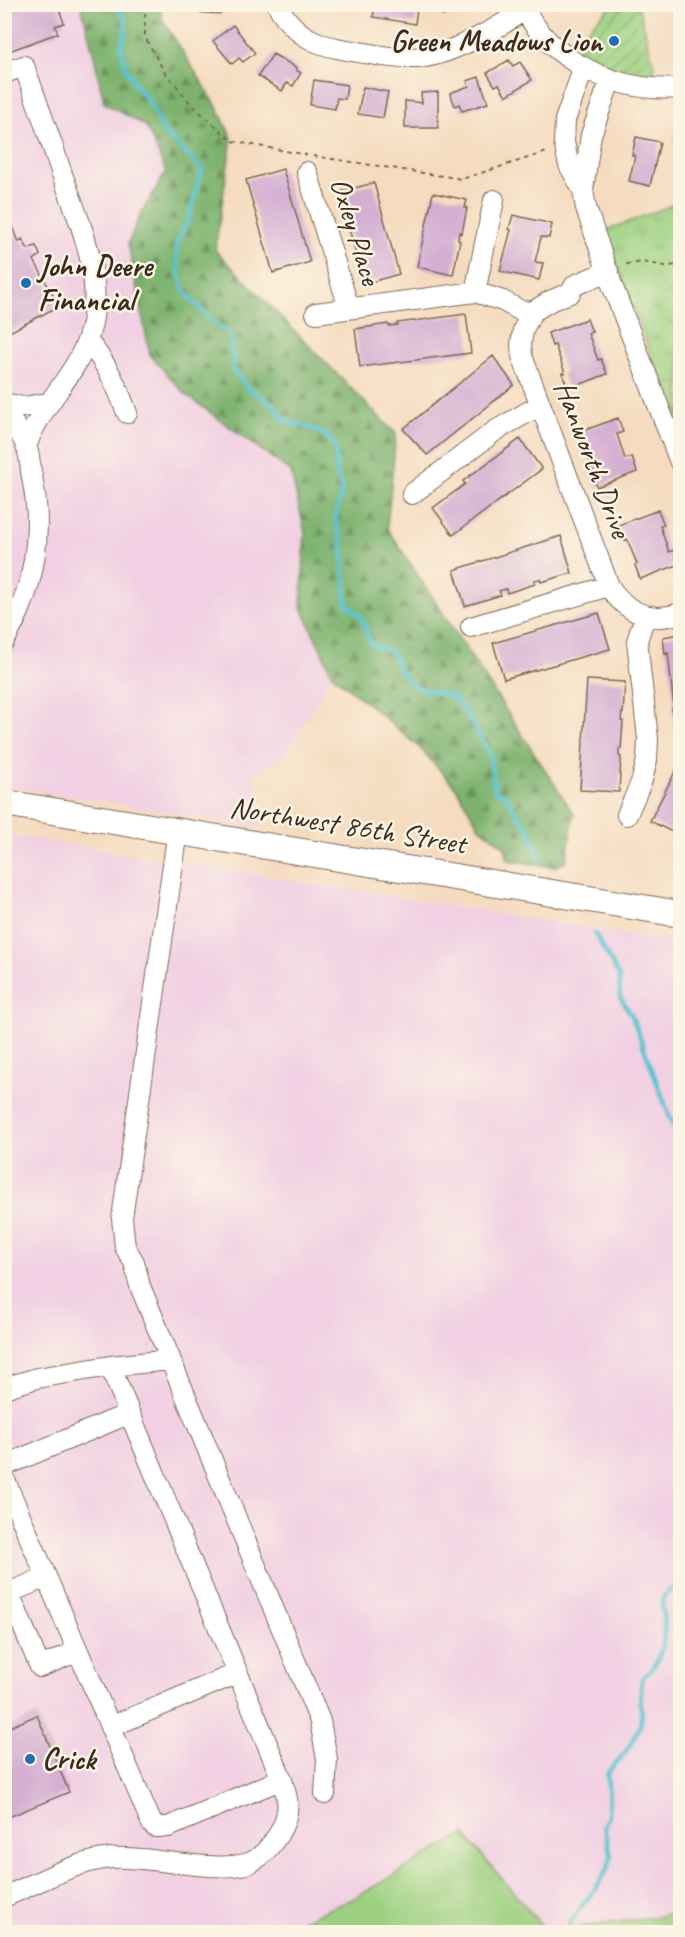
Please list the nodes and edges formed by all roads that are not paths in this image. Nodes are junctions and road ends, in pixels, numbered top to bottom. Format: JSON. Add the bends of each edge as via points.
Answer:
{"nodes":[{"id":1,"x":277,"y":4,"type":"edge"},
{"id":2,"x":523,"y":7,"type":"edge"},
{"id":3,"x":584,"y":67,"type":"junction"},
{"id":4,"x":4,"y":74,"type":"edge"},
{"id":5,"x":610,"y":81,"type":"junction"},
{"id":6,"x":681,"y":88,"type":"edge"},
{"id":7,"x":307,"y":172,"type":"dead end"},
{"id":8,"x":583,"y":190,"type":"junction"},
{"id":9,"x":494,"y":200,"type":"dead end"},
{"id":10,"x":615,"y":273,"type":"junction"},
{"id":11,"x":475,"y":292,"type":"junction"},
{"id":12,"x":349,"y":308,"type":"junction"},
{"id":13,"x":532,"y":312,"type":"junction"},
{"id":14,"x":316,"y":313,"type":"dead end"},
{"id":15,"x":87,"y":341,"type":"junction"},
{"id":16,"x":4,"y":403,"type":"edge"},
{"id":17,"x":48,"y":403,"type":"junction"},
{"id":18,"x":540,"y":405,"type":"junction"},
{"id":19,"x":4,"y":410,"type":"edge"},
{"id":20,"x":127,"y":413,"type":"dead end"},
{"id":21,"x":26,"y":447,"type":"junction"},
{"id":22,"x":681,"y":462,"type":"edge"},
{"id":23,"x":412,"y":494,"type":"dead end"},
{"id":24,"x":609,"y":586,"type":"junction"},
{"id":25,"x":681,"y":613,"type":"edge"},
{"id":26,"x":645,"y":616,"type":"junction"},
{"id":27,"x":471,"y":627,"type":"dead end"},
{"id":28,"x":4,"y":641,"type":"edge"},
{"id":29,"x":4,"y":803,"type":"edge"},
{"id":30,"x":627,"y":814,"type":"dead end"},
{"id":31,"x":178,"y":830,"type":"junction"},
{"id":32,"x":681,"y":914,"type":"edge"},
{"id":33,"x":170,"y":1360,"type":"junction"},
{"id":34,"x":110,"y":1366,"type":"junction"},
{"id":35,"x":4,"y":1388,"type":"edge"},
{"id":36,"x":128,"y":1414,"type":"junction"},
{"id":37,"x":4,"y":1466,"type":"edge"},
{"id":38,"x":4,"y":1478,"type":"edge"},
{"id":39,"x":46,"y":1577,"type":"junction"},
{"id":40,"x":7,"y":1594,"type":"edge"},
{"id":41,"x":78,"y":1651,"type":"junction"},
{"id":42,"x":238,"y":1673,"type":"junction"},
{"id":43,"x":110,"y":1727,"type":"junction"},
{"id":44,"x":282,"y":1779,"type":"junction"},
{"id":45,"x":325,"y":1794,"type":"dead end"},
{"id":46,"x":4,"y":1897,"type":"edge"}],
"edges":[{"from":1,"to":2,"type":"street","via":[[292,26],[319,44],[406,59],[444,52],[514,17]]},
{"from":2,"to":3,"type":"street","via":[[553,45]]},
{"from":3,"to":5,"type":"street"},
{"from":3,"to":8,"type":"street","via":[[567,109],[564,131],[569,165]]},
{"from":4,"to":15,"type":"street","via":[[24,66],[89,248],[95,287]]},
{"from":5,"to":6,"type":"street","via":[[642,88]]},
{"from":5,"to":8,"type":"street","via":[[591,135]]},
{"from":7,"to":12,"type":"street","name":"Oxley Place"},
{"from":8,"to":10,"type":"street","via":[[586,208]]},
{"from":9,"to":11,"type":"street"},
{"from":10,"to":13,"type":"street","via":[[575,285],[570,293]]},
{"from":10,"to":22,"type":"street"},
{"from":11,"to":12,"type":"street"},
{"from":11,"to":13,"type":"street"},
{"from":12,"to":14,"type":"street"},
{"from":13,"to":18,"type":"street","name":"Hanworth Drive","via":[[521,344]]},
{"from":15,"to":17,"type":"street"},
{"from":15,"to":20,"type":"street","via":[[102,358]]},
{"from":16,"to":17,"type":"street","via":[[23,407]]},
{"from":17,"to":21,"type":"street"},
{"from":18,"to":23,"type":"street","via":[[495,431]]},
{"from":18,"to":24,"type":"street","name":"Hanworth Drive"},
{"from":19,"to":21,"type":"street"},
{"from":21,"to":28,"type":"street","via":[[39,518],[36,556],[26,595]]},
{"from":24,"to":26,"type":"street","name":"Hanworth Drive","via":[[616,598]]},
{"from":24,"to":27,"type":"street"},
{"from":25,"to":26,"type":"street","via":[[659,618]]},
{"from":26,"to":30,"type":"street","via":[[637,642],[647,760]]},
{"from":29,"to":31,"type":"main road","name":"Northwest 86th Street"},
{"from":31,"to":32,"type":"main road","name":"Northwest 86th Street"},
{"from":31,"to":33,"type":"street","via":[[122,1218],[125,1246]]},
{"from":33,"to":34,"type":"street"},
{"from":33,"to":45,"type":"street","via":[[320,1721],[327,1758]]},
{"from":34,"to":35,"type":"street","via":[[37,1378]]},
{"from":34,"to":36,"type":"street"},
{"from":36,"to":37,"type":"street"},
{"from":36,"to":42,"type":"street"},
{"from":38,"to":39,"type":"street"},
{"from":39,"to":40,"type":"street"},
{"from":39,"to":41,"type":"street"},
{"from":40,"to":41,"type":"street","via":[[40,1667]]},
{"from":41,"to":43,"type":"street"},
{"from":42,"to":43,"type":"street"},
{"from":42,"to":44,"type":"street"},
{"from":43,"to":44,"type":"street","via":[[155,1827],[168,1827]]},
{"from":44,"to":46,"type":"street","via":[[288,1815],[269,1849],[252,1862],[233,1868],[112,1858],[85,1863]]}]}
